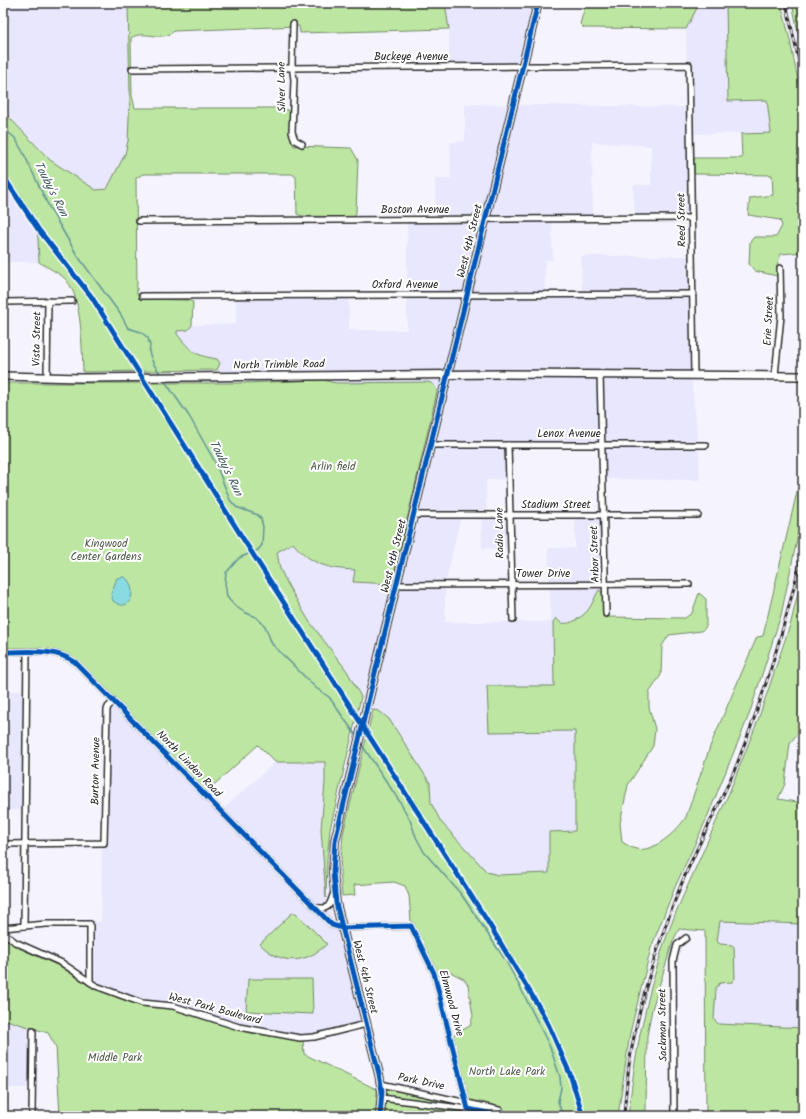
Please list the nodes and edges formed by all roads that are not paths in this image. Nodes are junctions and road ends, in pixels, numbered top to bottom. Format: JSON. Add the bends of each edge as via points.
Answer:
{"nodes":[{"id":1,"x":538,"y":3,"type":"edge"},
{"id":2,"x":293,"y":24,"type":"dead end"},
{"id":3,"x":689,"y":65,"type":"joint"},
{"id":4,"x":523,"y":67,"type":"junction"},
{"id":5,"x":293,"y":68,"type":"junction"},
{"id":6,"x":132,"y":69,"type":"dead end"},
{"id":7,"x":302,"y":144,"type":"dead end"},
{"id":8,"x":692,"y":218,"type":"junction"},
{"id":9,"x":486,"y":219,"type":"junction"},
{"id":10,"x":139,"y":221,"type":"dead end"},
{"id":11,"x":780,"y":268,"type":"dead end"},
{"id":12,"x":693,"y":294,"type":"junction"},
{"id":13,"x":467,"y":295,"type":"junction"},
{"id":14,"x":142,"y":296,"type":"dead end"},
{"id":15,"x":48,"y":301,"type":"junction"},
{"id":16,"x":72,"y":301,"type":"dead end"},
{"id":17,"x":3,"y":302,"type":"edge"},
{"id":18,"x":448,"y":374,"type":"junction"},
{"id":19,"x":600,"y":374,"type":"junction"},
{"id":20,"x":694,"y":375,"type":"junction"},
{"id":21,"x":775,"y":375,"type":"junction"},
{"id":22,"x":3,"y":376,"type":"edge"},
{"id":23,"x":803,"y":376,"type":"edge"},
{"id":24,"x":47,"y":377,"type":"junction"},
{"id":25,"x":431,"y":444,"type":"junction"},
{"id":26,"x":602,"y":444,"type":"junction"},
{"id":27,"x":706,"y":444,"type":"dead end"},
{"id":28,"x":508,"y":445,"type":"junction"},
{"id":29,"x":414,"y":515,"type":"junction"},
{"id":30,"x":510,"y":515,"type":"junction"},
{"id":31,"x":604,"y":515,"type":"junction"},
{"id":32,"x":698,"y":515,"type":"dead end"},
{"id":33,"x":511,"y":584,"type":"junction"},
{"id":34,"x":689,"y":584,"type":"dead end"},
{"id":35,"x":397,"y":585,"type":"junction"},
{"id":36,"x":605,"y":585,"type":"junction"},
{"id":37,"x":606,"y":614,"type":"dead end"},
{"id":38,"x":513,"y":620,"type":"dead end"},
{"id":39,"x":3,"y":652,"type":"edge"},
{"id":40,"x":27,"y":652,"type":"junction"},
{"id":41,"x":114,"y":701,"type":"junction"},
{"id":42,"x":25,"y":843,"type":"junction"},
{"id":43,"x":3,"y":844,"type":"edge"},
{"id":44,"x":334,"y":890,"type":"junction"},
{"id":45,"x":314,"y":907,"type":"junction"},
{"id":46,"x":22,"y":927,"type":"junction"},
{"id":47,"x":3,"y":928,"type":"edge"},
{"id":48,"x":342,"y":928,"type":"junction"},
{"id":49,"x":3,"y":932,"type":"edge"},
{"id":50,"x":686,"y":938,"type":"dead end"},
{"id":51,"x":12,"y":940,"type":"junction"},
{"id":52,"x":90,"y":982,"type":"junction"},
{"id":53,"x":366,"y":1024,"type":"junction"},
{"id":54,"x":33,"y":1031,"type":"dead end"},
{"id":55,"x":381,"y":1084,"type":"junction"},
{"id":56,"x":382,"y":1098,"type":"junction"},
{"id":57,"x":467,"y":1102,"type":"junction"},
{"id":58,"x":468,"y":1109,"type":"junction"},
{"id":59,"x":504,"y":1114,"type":"edge"},
{"id":60,"x":32,"y":1116,"type":"edge"},
{"id":61,"x":380,"y":1116,"type":"edge"},
{"id":62,"x":674,"y":1116,"type":"edge"}],
"edges":[{"from":1,"to":4,"type":"main road","name":"West 4th Street"},
{"from":2,"to":5,"type":"street","name":"Silver Lane"},
{"from":3,"to":4,"type":"street","name":"Buckeye Avenue"},
{"from":3,"to":8,"type":"street","name":"Reed Street"},
{"from":4,"to":5,"type":"street","name":"Buckeye Avenue"},
{"from":4,"to":9,"type":"main road","name":"West 4th Street"},
{"from":5,"to":6,"type":"street","name":"Buckeye Avenue"},
{"from":5,"to":7,"type":"street","name":"Silver Lane","via":[[292,132],[295,140]]},
{"from":8,"to":9,"type":"street","name":"Boston Avenue"},
{"from":8,"to":12,"type":"street","name":"Reed Street"},
{"from":9,"to":10,"type":"street","name":"Boston Avenue"},
{"from":9,"to":13,"type":"main road","name":"West 4th Street"},
{"from":11,"to":21,"type":"street","name":"Erie Street","via":[[781,316]]},
{"from":12,"to":13,"type":"street","name":"Oxford Avenue"},
{"from":12,"to":20,"type":"street","name":"Reed Street"},
{"from":13,"to":14,"type":"street","name":"Oxford Avenue"},
{"from":13,"to":18,"type":"main road","name":"West 4th Street"},
{"from":15,"to":16,"type":"street"},
{"from":15,"to":17,"type":"street"},
{"from":15,"to":24,"type":"street","name":"Vista Street"},
{"from":18,"to":19,"type":"main road","name":"North Trimble Road"},
{"from":18,"to":24,"type":"main road","name":"North Trimble Road"},
{"from":18,"to":25,"type":"main road","name":"West 4th Street"},
{"from":19,"to":20,"type":"main road","name":"North Trimble Road"},
{"from":19,"to":26,"type":"street","name":"Arbor Street"},
{"from":20,"to":21,"type":"main road","name":"North Trimble Road"},
{"from":21,"to":23,"type":"main road","name":"North Trimble Road"},
{"from":22,"to":24,"type":"main road","name":"North Trimble Road"},
{"from":25,"to":28,"type":"street","name":"Lenox Avenue"},
{"from":25,"to":29,"type":"main road","name":"West 4th Street"},
{"from":26,"to":27,"type":"street","name":"Lenox Avenue"},
{"from":26,"to":28,"type":"street","name":"Lenox Avenue"},
{"from":26,"to":31,"type":"street","name":"Arbor Street"},
{"from":28,"to":30,"type":"street","name":"Radio Lane"},
{"from":29,"to":30,"type":"street","name":"Stadium Street"},
{"from":29,"to":35,"type":"main road","name":"West 4th Street"},
{"from":30,"to":31,"type":"street","name":"Stadium Street"},
{"from":30,"to":33,"type":"street","name":"Radio Lane"},
{"from":31,"to":32,"type":"street","name":"Stadium Street"},
{"from":31,"to":36,"type":"street","name":"Arbor Street"},
{"from":33,"to":35,"type":"street","name":"Tower Drive"},
{"from":33,"to":36,"type":"street","name":"Tower Drive"},
{"from":33,"to":38,"type":"street","name":"Radio Lane"},
{"from":34,"to":36,"type":"street","name":"Tower Drive"},
{"from":35,"to":44,"type":"main road","name":"West 4th Street","via":[[335,841]]},
{"from":36,"to":37,"type":"street","name":"Arbor Street"},
{"from":39,"to":40,"type":"street","name":"North Linden Road"},
{"from":40,"to":41,"type":"street","name":"North Linden Road","via":[[54,652],[68,658],[80,666]]},
{"from":40,"to":42,"type":"street"},
{"from":41,"to":42,"type":"street","name":"Burton Avenue","via":[[106,710],[104,843]]},
{"from":41,"to":45,"type":"street","name":"North Linden Road"},
{"from":42,"to":43,"type":"street"},
{"from":42,"to":46,"type":"street"},
{"from":44,"to":45,"type":"street","via":[[328,907]]},
{"from":44,"to":48,"type":"main road","name":"West 4th Street"},
{"from":45,"to":48,"type":"street","name":"North Linden Road","via":[[332,925]]},
{"from":46,"to":47,"type":"street"},
{"from":46,"to":51,"type":"street","via":[[12,931]]},
{"from":46,"to":52,"type":"street","via":[[90,924]]},
{"from":48,"to":53,"type":"main road","name":"West 4th Street"},
{"from":48,"to":57,"type":"street","name":"Elmwood Drive","via":[[412,928],[420,949],[434,973]]},
{"from":49,"to":51,"type":"street","name":"West Park Boulevard"},
{"from":50,"to":62,"type":"street","name":"Sackman Street","via":[[677,945],[673,961]]},
{"from":51,"to":52,"type":"street","name":"West Park Boulevard","via":[[56,960]]},
{"from":52,"to":53,"type":"street","name":"West Park Boulevard","via":[[142,1003],[173,1006],[239,1027],[291,1036],[314,1037]]},
{"from":53,"to":55,"type":"main road","name":"West 4th Street"},
{"from":54,"to":60,"type":"street"},
{"from":55,"to":56,"type":"main road","name":"West 4th Street"},
{"from":55,"to":57,"type":"street","name":"Park Drive"},
{"from":56,"to":58,"type":"street","name":"Park Drive"},
{"from":56,"to":61,"type":"main road","name":"West 4th Street"},
{"from":57,"to":58,"type":"street","name":"Elmwood Drive"},
{"from":57,"to":59,"type":"street","name":"Park Drive","via":[[499,1110]]},
{"from":58,"to":59,"type":"street","name":"Park Drive"}]}
